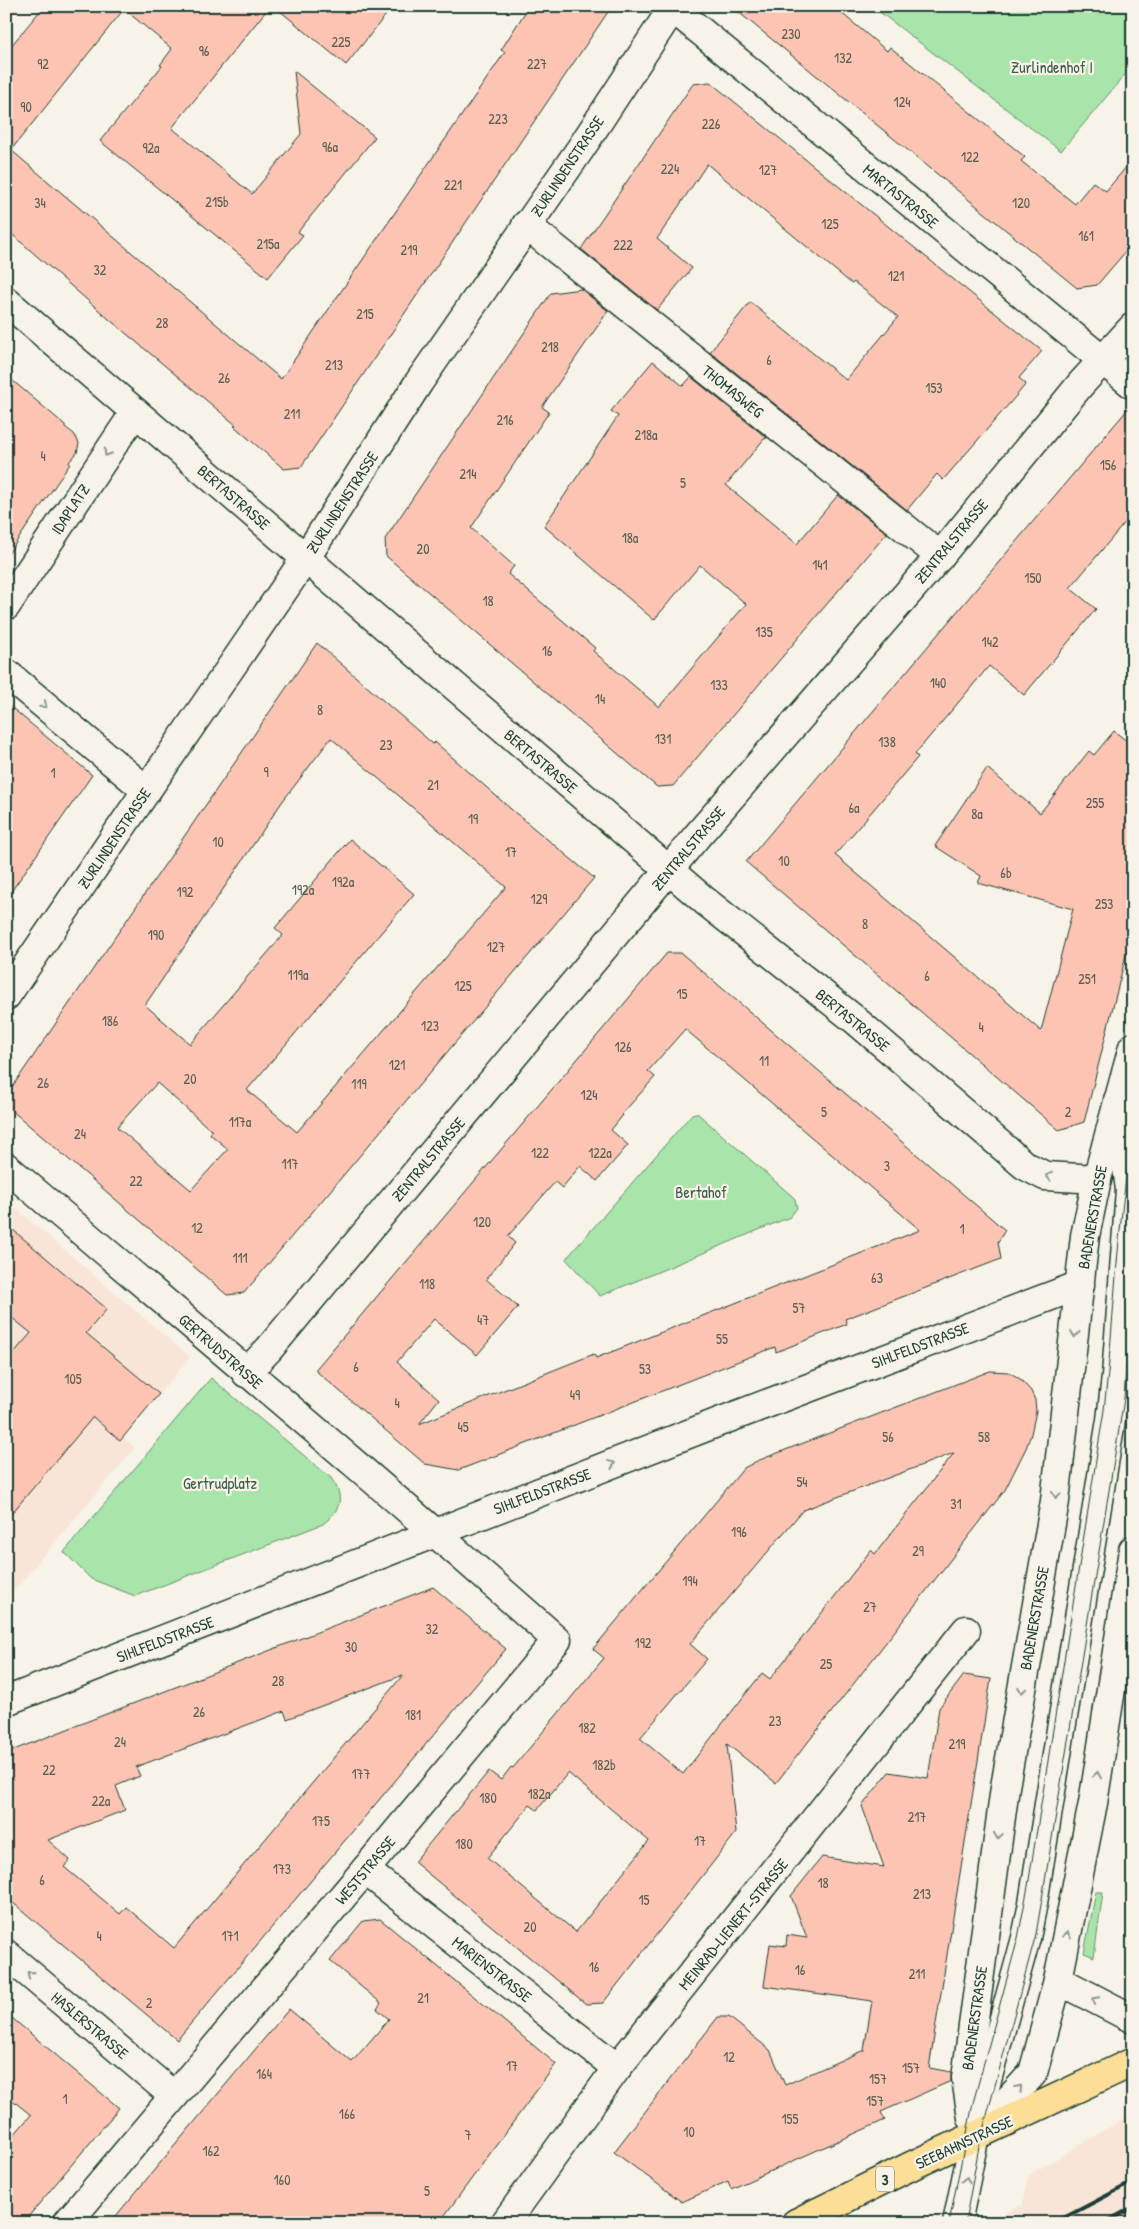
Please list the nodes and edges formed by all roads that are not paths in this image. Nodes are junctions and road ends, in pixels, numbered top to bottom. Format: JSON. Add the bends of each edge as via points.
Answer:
{"nodes":[{"id":1,"x":672,"y":7,"type":"edge"},
{"id":2,"x":526,"y":225,"type":"junction"},
{"id":3,"x":6,"y":301,"type":"edge"},
{"id":4,"x":1133,"y":327,"type":"edge"},
{"id":5,"x":1103,"y":360,"type":"junction"},
{"id":6,"x":1133,"y":386,"type":"edge"},
{"id":7,"x":134,"y":412,"type":"junction"},
{"id":8,"x":940,"y":556,"type":"junction"},
{"id":9,"x":305,"y":559,"type":"junction"},
{"id":10,"x":6,"y":606,"type":"edge"},
{"id":11,"x":6,"y":673,"type":"edge"},
{"id":12,"x":146,"y":790,"type":"junction"},
{"id":13,"x":669,"y":870,"type":"junction"},
{"id":14,"x":6,"y":996,"type":"edge"},
{"id":15,"x":1133,"y":1047,"type":"edge"},
{"id":16,"x":1118,"y":1100,"type":"junction"},
{"id":17,"x":6,"y":1167,"type":"edge"},
{"id":18,"x":1097,"y":1179,"type":"junction"},
{"id":19,"x":1131,"y":1188,"type":"edge"},
{"id":20,"x":1080,"y":1285,"type":"junction"},
{"id":21,"x":246,"y":1373,"type":"junction"},
{"id":22,"x":437,"y":1533,"type":"junction"},
{"id":23,"x":1133,"y":1550,"type":"edge"},
{"id":24,"x":966,"y":1630,"type":"dead end"},
{"id":25,"x":6,"y":1701,"type":"edge"},
{"id":26,"x":366,"y":1870,"type":"junction"},
{"id":27,"x":6,"y":1954,"type":"edge"},
{"id":28,"x":1058,"y":1980,"type":"junction"},
{"id":29,"x":1133,"y":2019,"type":"edge"},
{"id":30,"x":1133,"y":2062,"type":"edge"},
{"id":31,"x":618,"y":2068,"type":"junction"},
{"id":32,"x":174,"y":2096,"type":"junction"},
{"id":33,"x":975,"y":2137,"type":"junction"},
{"id":34,"x":67,"y":2223,"type":"edge"},
{"id":35,"x":505,"y":2223,"type":"edge"},
{"id":36,"x":796,"y":2223,"type":"edge"},
{"id":37,"x":957,"y":2223,"type":"edge"}],
"edges":[{"from":1,"to":2,"type":"street","name":"ZURLINDENSTRASSE","via":[[581,148]]},
{"from":1,"to":5,"type":"street","name":"MARTASTRASSE"},
{"from":2,"to":8,"type":"street","name":"THOMASWEG"},
{"from":2,"to":9,"type":"street","name":"ZURLINDENSTRASSE","via":[[419,382]]},
{"from":3,"to":7,"type":"street","name":"BERTASTRASSE"},
{"from":4,"to":5,"type":"street","name":"ZENTRALSTRASSE"},
{"from":5,"to":6,"type":"street","name":"MARTASTRASSE"},
{"from":5,"to":8,"type":"street","name":"ZENTRALSTRASSE"},
{"from":7,"to":9,"type":"street","name":"BERTASTRASSE"},
{"from":7,"to":10,"type":"street","name":"IDAPLATZ","one_way":true},
{"from":8,"to":13,"type":"street","name":"ZENTRALSTRASSE"},
{"from":9,"to":12,"type":"street","name":"ZURLINDENSTRASSE"},
{"from":9,"to":13,"type":"street","name":"BERTASTRASSE"},
{"from":11,"to":12,"type":"street","one_way":true},
{"from":12,"to":14,"type":"street","name":"ZURLINDENSTRASSE"},
{"from":18,"to":13,"type":"street","name":"BERTASTRASSE","one_way":true,"via":[[1045,1176],[1024,1165],[854,1019]]},
{"from":13,"to":21,"type":"street","name":"ZENTRALSTRASSE"},
{"from":15,"to":16,"type":"street","name":"BADENERSTRASSE"},
{"from":16,"to":18,"type":"street","name":"BADENERSTRASSE"},
{"from":16,"to":19,"type":"street","name":"BADENERSTRASSE"},
{"from":17,"to":21,"type":"street","name":"GERTRUDSTRASSE"},
{"from":18,"to":20,"type":"street","name":"BADENERSTRASSE","via":[[1085,1236]]},
{"from":19,"to":33,"type":"street","name":"BADENERSTRASSE","via":[[1111,1420],[1033,1903]]},
{"from":22,"to":20,"type":"street","name":"SIHLFELDSTRASSE","one_way":true},
{"from":20,"to":33,"type":"street","name":"BADENERSTRASSE","one_way":true,"via":[[1055,1501],[1005,1787],[966,2078]]},
{"from":21,"to":22,"type":"street","name":"GERTRUDSTRASSE"},
{"from":22,"to":25,"type":"street","name":"SIHLFELDSTRASSE"},
{"from":22,"to":26,"type":"street","name":"WESTSTRASSE","via":[[558,1640]]},
{"from":28,"to":23,"type":"street","name":"BADENERSTRASSE","one_way":true,"via":[[1093,1803]]},
{"from":24,"to":31,"type":"street","name":"MEINRAD-LIENERT-STRASSE"},
{"from":26,"to":31,"type":"street","name":"MARIENSTRASSE"},
{"from":26,"to":32,"type":"street","name":"WESTSTRASSE"},
{"from":32,"to":27,"type":"street","name":"HASLERSTRASSE","one_way":true},
{"from":29,"to":28,"type":"street","one_way":true},
{"from":33,"to":28,"type":"street","name":"BADENERSTRASSE","one_way":true,"via":[[1033,2072]]},
{"from":30,"to":33,"type":"main road","name":"SEEBAHNSTRASSE","number":"3"},
{"from":31,"to":35,"type":"street","name":"MEINRAD-LIENERT-STRASSE"},
{"from":32,"to":34,"type":"street","name":"WESTSTRASSE"},
{"from":33,"to":36,"type":"main road","name":"SEEBAHNSTRASSE","number":"3"},
{"from":37,"to":33,"type":"street","name":"BADENERSTRASSE","one_way":true}]}
